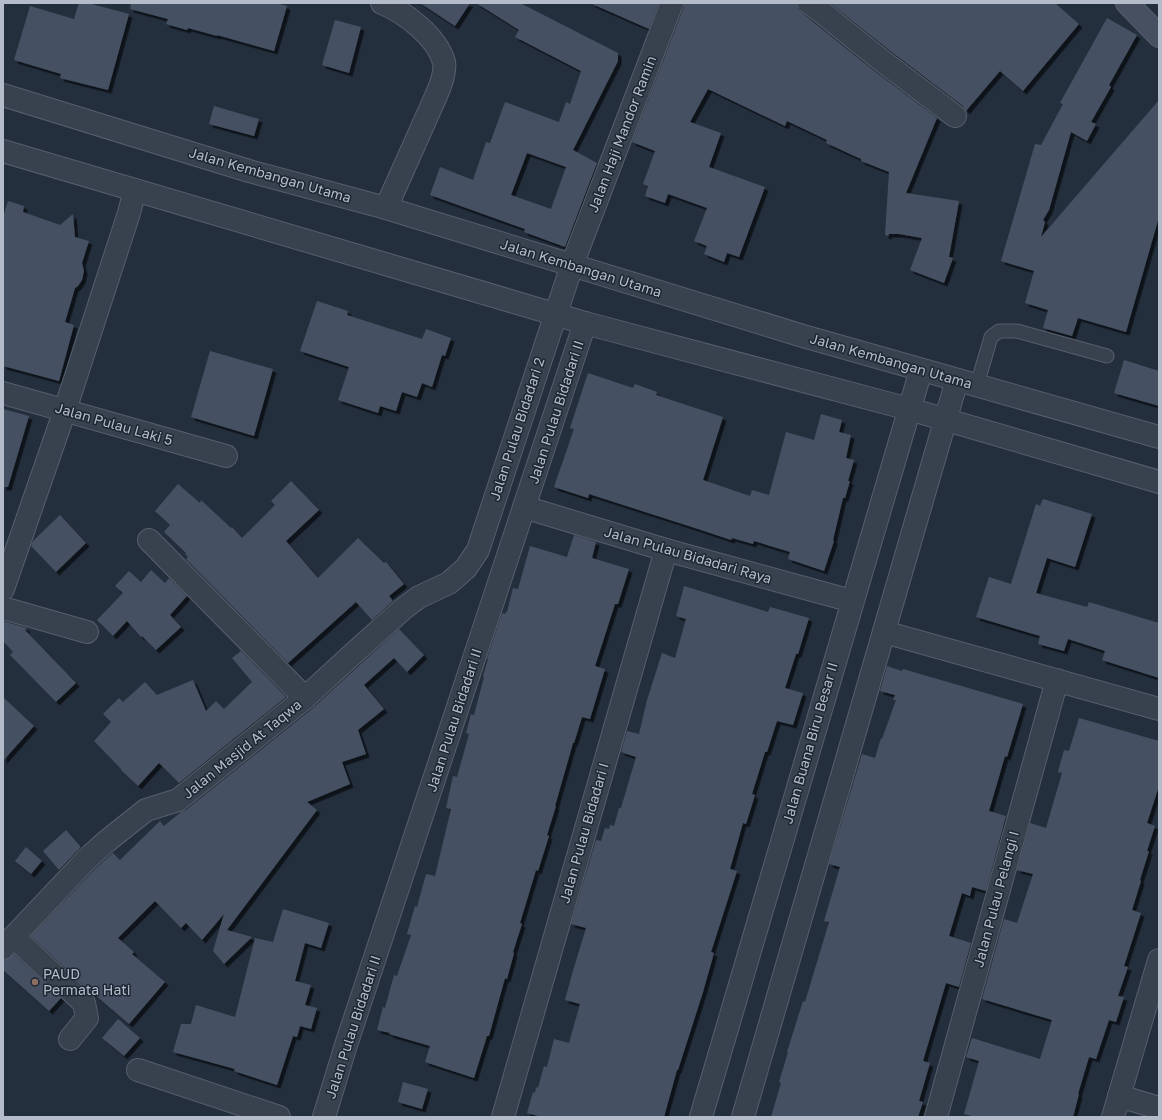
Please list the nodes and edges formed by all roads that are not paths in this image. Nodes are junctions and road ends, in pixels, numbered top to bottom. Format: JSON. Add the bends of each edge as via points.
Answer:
{"nodes":[{"id":1,"x":382,"y":3,"type":"edge"},
{"id":2,"x":672,"y":3,"type":"edge"},
{"id":3,"x":809,"y":3,"type":"edge"},
{"id":4,"x":1127,"y":3,"type":"edge"},
{"id":5,"x":1159,"y":36,"type":"edge"},
{"id":6,"x":4,"y":97,"type":"edge"},
{"id":7,"x":955,"y":116,"type":"dead end"},
{"id":8,"x":3,"y":151,"type":"edge"},
{"id":9,"x":135,"y":190,"type":"junction"},
{"id":10,"x":386,"y":208,"type":"junction"},
{"id":11,"x":572,"y":265,"type":"junction"},
{"id":12,"x":555,"y":314,"type":"junction"},
{"id":13,"x":585,"y":322,"type":"junction"},
{"id":14,"x":1106,"y":356,"type":"dead end"},
{"id":15,"x":921,"y":370,"type":"junction"},
{"id":16,"x":967,"y":383,"type":"junction"},
{"id":17,"x":3,"y":393,"type":"edge"},
{"id":18,"x":909,"y":409,"type":"junction"},
{"id":19,"x":65,"y":410,"type":"junction"},
{"id":20,"x":946,"y":420,"type":"junction"},
{"id":21,"x":1159,"y":437,"type":"edge"},
{"id":22,"x":226,"y":456,"type":"dead end"},
{"id":23,"x":1159,"y":482,"type":"edge"},
{"id":24,"x":524,"y":507,"type":"junction"},
{"id":25,"x":149,"y":540,"type":"dead end"},
{"id":26,"x":666,"y":550,"type":"junction"},
{"id":27,"x":449,"y":583,"type":"joint"},
{"id":28,"x":3,"y":589,"type":"edge"},
{"id":29,"x":852,"y":601,"type":"junction"},
{"id":30,"x":3,"y":608,"type":"edge"},
{"id":31,"x":87,"y":632,"type":"dead end"},
{"id":32,"x":884,"y":632,"type":"junction"},
{"id":33,"x":1057,"y":680,"type":"junction"},
{"id":34,"x":305,"y":698,"type":"junction"},
{"id":35,"x":1159,"y":710,"type":"edge"},
{"id":36,"x":9,"y":942,"type":"edge"},
{"id":37,"x":1159,"y":960,"type":"edge"},
{"id":38,"x":70,"y":1039,"type":"dead end"},
{"id":39,"x":138,"y":1070,"type":"dead end"},
{"id":40,"x":1119,"y":1096,"type":"junction"},
{"id":41,"x":1159,"y":1108,"type":"edge"},
{"id":42,"x":279,"y":1117,"type":"edge"},
{"id":43,"x":324,"y":1117,"type":"edge"},
{"id":44,"x":503,"y":1117,"type":"edge"},
{"id":45,"x":701,"y":1117,"type":"edge"},
{"id":46,"x":743,"y":1117,"type":"edge"},
{"id":47,"x":936,"y":1117,"type":"edge"},
{"id":48,"x":1113,"y":1117,"type":"edge"}],
"edges":[{"from":1,"to":10,"type":"street","via":[[393,7],[420,27],[435,43],[444,63],[442,80]]},
{"from":2,"to":11,"type":"street","name":"Jalan Haji Mandor Ramin"},
{"from":3,"to":7,"type":"street"},
{"from":4,"to":5,"type":"street"},
{"from":6,"to":10,"type":"street","name":"Jalan Kembangan Utama","via":[[249,171]]},
{"from":8,"to":9,"type":"street"},
{"from":9,"to":12,"type":"street"},
{"from":9,"to":19,"type":"street"},
{"from":10,"to":11,"type":"street","name":"Jalan Kembangan Utama"},
{"from":11,"to":12,"type":"street","name":"Jalan Pulau Bidadari 2"},
{"from":11,"to":15,"type":"street","name":"Jalan Kembangan Utama"},
{"from":12,"to":13,"type":"street"},
{"from":12,"to":27,"type":"street","name":"Jalan Pulau Bidadari 2","via":[[478,550],[466,568]]},
{"from":13,"to":18,"type":"street"},
{"from":13,"to":24,"type":"street","name":"Jalan Pulau Bidadari II"},
{"from":14,"to":16,"type":"lane","via":[[1017,332],[999,331],[991,337]]},
{"from":15,"to":16,"type":"street","name":"Jalan Kembangan Utama"},
{"from":15,"to":18,"type":"street","name":"Jalan Buana Biru Besar II"},
{"from":16,"to":20,"type":"street"},
{"from":16,"to":21,"type":"street","name":"Jalan Kembangan Utama"},
{"from":17,"to":19,"type":"street","name":"Jalan Pulau Laki 5"},
{"from":18,"to":20,"type":"street"},
{"from":18,"to":29,"type":"street","name":"Jalan Buana Biru Besar II"},
{"from":19,"to":22,"type":"street","name":"Jalan Pulau Laki 5"},
{"from":19,"to":28,"type":"street"},
{"from":20,"to":23,"type":"street"},
{"from":20,"to":32,"type":"street"},
{"from":24,"to":26,"type":"street","name":"Jalan Pulau Bidadari Raya"},
{"from":24,"to":43,"type":"street","name":"Jalan Pulau Bidadari II"},
{"from":25,"to":34,"type":"street"},
{"from":26,"to":29,"type":"street","name":"Jalan Pulau Bidadari Raya"},
{"from":26,"to":44,"type":"street","name":"Jalan Pulau Bidadari I"},
{"from":27,"to":34,"type":"street","name":"Jalan Masjid At Taqwa","via":[[419,597],[403,609]]},
{"from":29,"to":45,"type":"street","name":"Jalan Buana Biru Besar II"},
{"from":30,"to":31,"type":"street"},
{"from":32,"to":33,"type":"street"},
{"from":32,"to":46,"type":"street"},
{"from":33,"to":35,"type":"street"},
{"from":33,"to":47,"type":"street","name":"Jalan Pulau Pelangi I"},
{"from":34,"to":36,"type":"street","name":"Jalan Masjid At Taqwa","via":[[178,800],[146,810],[107,841]]},
{"from":36,"to":38,"type":"street","via":[[84,1003],[87,1018]]},
{"from":37,"to":40,"type":"street"},
{"from":39,"to":42,"type":"street"},
{"from":40,"to":41,"type":"street"},
{"from":40,"to":48,"type":"street"}]}
